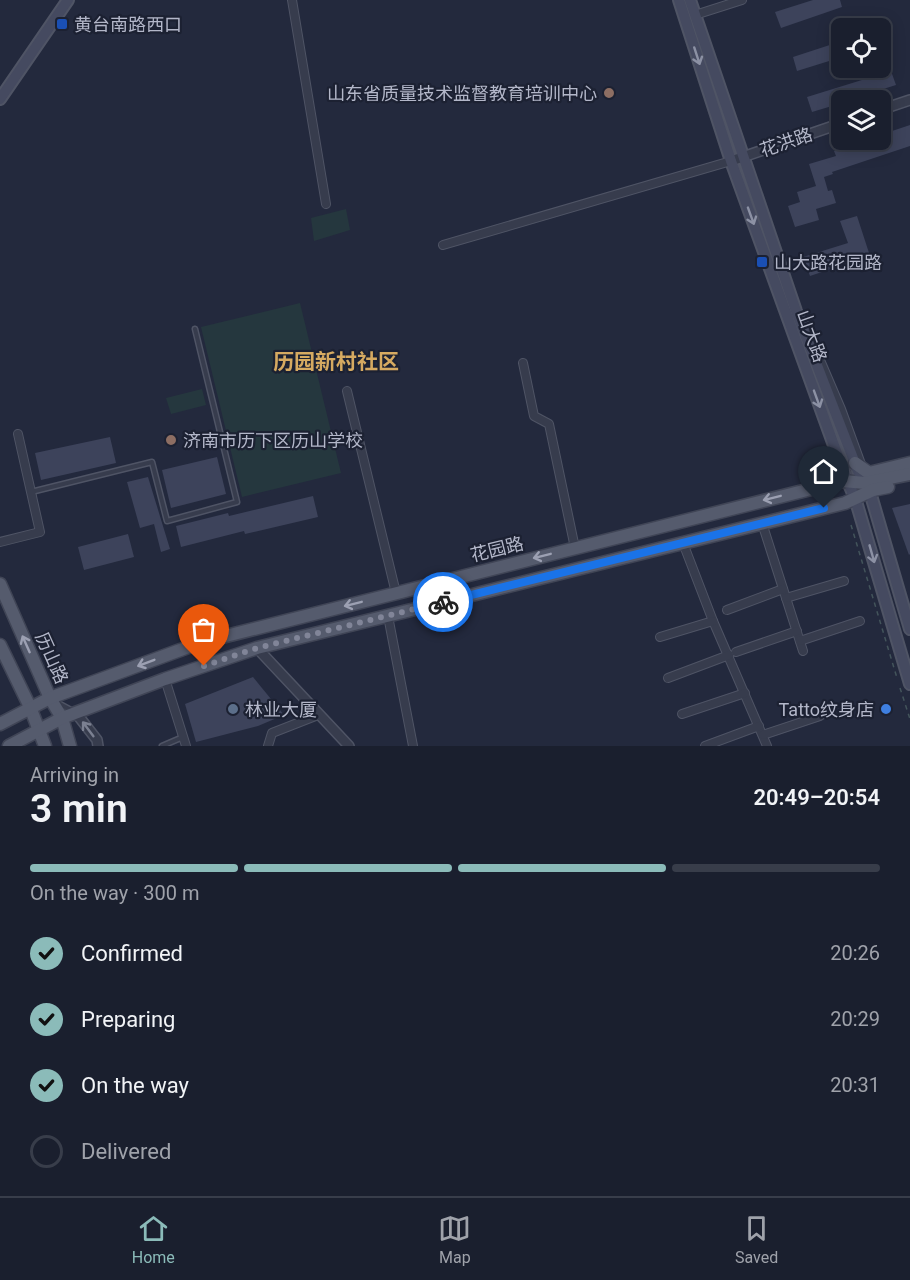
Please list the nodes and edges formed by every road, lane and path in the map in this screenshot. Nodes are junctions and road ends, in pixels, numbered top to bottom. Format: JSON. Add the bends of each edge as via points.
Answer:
{"nodes":[{"id":1,"x":68,"y":0,"type":"edge"},
{"id":2,"x":292,"y":0,"type":"edge"},
{"id":3,"x":679,"y":0,"type":"edge"},
{"id":4,"x":690,"y":0,"type":"edge"},
{"id":5,"x":742,"y":0,"type":"edge"},
{"id":6,"x":695,"y":15,"type":"junction"},
{"id":7,"x":0,"y":99,"type":"edge"},
{"id":8,"x":910,"y":100,"type":"edge"},
{"id":9,"x":891,"y":106,"type":"edge"},
{"id":10,"x":831,"y":127,"type":"edge"},
{"id":11,"x":736,"y":159,"type":"junction"},
{"id":12,"x":326,"y":204,"type":"dead end"},
{"id":13,"x":443,"y":245,"type":"dead end"},
{"id":14,"x":195,"y":329,"type":"dead end"},
{"id":15,"x":523,"y":363,"type":"dead end"},
{"id":16,"x":347,"y":392,"type":"dead end"},
{"id":17,"x":18,"y":434,"type":"dead end"},
{"id":18,"x":910,"y":463,"type":"edge"},
{"id":19,"x":859,"y":467,"type":"junction"},
{"id":20,"x":910,"y":474,"type":"edge"},
{"id":21,"x":910,"y":482,"type":"edge"},
{"id":22,"x":849,"y":483,"type":"junction"},
{"id":23,"x":867,"y":487,"type":"junction"},
{"id":24,"x":31,"y":492,"type":"junction"},
{"id":25,"x":855,"y":498,"type":"junction"},
{"id":26,"x":762,"y":523,"type":"junction"},
{"id":27,"x":850,"y":526,"type":"dead end"},
{"id":28,"x":0,"y":542,"type":"edge"},
{"id":29,"x":683,"y":543,"type":"junction"},
{"id":30,"x":575,"y":548,"type":"junction"},
{"id":31,"x":844,"y":581,"type":"dead end"},
{"id":32,"x":0,"y":584,"type":"edge"},
{"id":33,"x":783,"y":589,"type":"junction"},
{"id":34,"x":396,"y":593,"type":"junction"},
{"id":35,"x":786,"y":598,"type":"junction"},
{"id":36,"x":727,"y":610,"type":"dead end"},
{"id":37,"x":388,"y":616,"type":"junction"},
{"id":38,"x":713,"y":621,"type":"junction"},
{"id":39,"x":860,"y":621,"type":"dead end"},
{"id":40,"x":910,"y":629,"type":"edge"},
{"id":41,"x":797,"y":631,"type":"junction"},
{"id":42,"x":660,"y":637,"type":"dead end"},
{"id":43,"x":800,"y":641,"type":"junction"},
{"id":44,"x":0,"y":645,"type":"edge"},
{"id":45,"x":257,"y":648,"type":"junction"},
{"id":46,"x":804,"y":651,"type":"dead end"},
{"id":47,"x":732,"y":654,"type":"junction"},
{"id":48,"x":668,"y":678,"type":"dead end"},
{"id":49,"x":165,"y":679,"type":"junction"},
{"id":50,"x":910,"y":684,"type":"edge"},
{"id":51,"x":746,"y":693,"type":"junction"},
{"id":52,"x":50,"y":698,"type":"junction"},
{"id":53,"x":30,"y":707,"type":"junction"},
{"id":54,"x":76,"y":713,"type":"junction"},
{"id":55,"x":682,"y":714,"type":"dead end"},
{"id":56,"x":318,"y":715,"type":"junction"},
{"id":57,"x":820,"y":716,"type":"dead end"},
{"id":58,"x":62,"y":718,"type":"junction"},
{"id":59,"x":910,"y":719,"type":"edge"},
{"id":60,"x":0,"y":724,"type":"edge"},
{"id":61,"x":759,"y":726,"type":"junction"},
{"id":62,"x":40,"y":730,"type":"junction"},
{"id":63,"x":763,"y":735,"type":"junction"},
{"id":64,"x":183,"y":737,"type":"junction"},
{"id":65,"x":9,"y":746,"type":"edge"},
{"id":66,"x":45,"y":746,"type":"edge"},
{"id":67,"x":70,"y":746,"type":"edge"},
{"id":68,"x":98,"y":746,"type":"edge"},
{"id":69,"x":162,"y":746,"type":"edge"},
{"id":70,"x":186,"y":746,"type":"edge"},
{"id":71,"x":268,"y":746,"type":"edge"},
{"id":72,"x":349,"y":746,"type":"edge"},
{"id":73,"x":413,"y":746,"type":"edge"},
{"id":74,"x":705,"y":746,"type":"edge"},
{"id":75,"x":767,"y":746,"type":"edge"}],
"edges":[{"from":1,"to":7,"type":"main road"},
{"from":2,"to":12,"type":"street"},
{"from":3,"to":11,"type":"main road","name":"山大路","one_way":true},
{"from":4,"to":6,"type":"main road","name":"山大路"},
{"from":5,"to":6,"type":"street"},
{"from":6,"to":11,"type":"main road","name":"山大路"},
{"from":8,"to":9,"type":"street"},
{"from":10,"to":11,"type":"street","name":"花洪路"},
{"from":11,"to":13,"type":"street"},
{"from":11,"to":19,"type":"main road","name":"山大路"},
{"from":11,"to":22,"type":"main road","name":"山大路","one_way":true},
{"from":14,"to":24,"type":"lane","via":[[237,502],[167,521],[152,462]]},
{"from":15,"to":30,"type":"street","via":[[534,416],[549,424]]},
{"from":16,"to":34,"type":"street"},
{"from":17,"to":24,"type":"street"},
{"from":18,"to":19,"type":"main road","via":[[869,473]]},
{"from":19,"to":23,"type":"main road","name":"山大路"},
{"from":20,"to":23,"type":"main road","name":"花园路"},
{"from":21,"to":23,"type":"main road","name":"花园路"},
{"from":22,"to":23,"type":"main road","name":"花园路"},
{"from":22,"to":25,"type":"main road","name":"山大路"},
{"from":22,"to":30,"type":"main road","name":"花园路","one_way":true,"via":[[843,481]]},
{"from":23,"to":25,"type":"main road","name":"花园路"},
{"from":23,"to":40,"type":"main road","name":"山大路"},
{"from":24,"to":28,"type":"street","via":[[40,532]]},
{"from":25,"to":26,"type":"main road","name":"花园路"},
{"from":25,"to":50,"type":"main road","name":"山大路","one_way":true},
{"from":26,"to":29,"type":"main road","name":"花园路"},
{"from":26,"to":33,"type":"street"},
{"from":27,"to":59,"type":"path"},
{"from":29,"to":37,"type":"main road","name":"花园路"},
{"from":29,"to":38,"type":"street"},
{"from":30,"to":34,"type":"main road","name":"花园路","one_way":true},
{"from":31,"to":35,"type":"street"},
{"from":52,"to":32,"type":"main road","name":"历山路","one_way":true},
{"from":33,"to":35,"type":"street"},
{"from":33,"to":36,"type":"street"},
{"from":34,"to":52,"type":"main road","name":"花园路","one_way":true,"via":[[202,642]]},
{"from":35,"to":41,"type":"street"},
{"from":37,"to":45,"type":"main road","name":"花园路"},
{"from":37,"to":73,"type":"street"},
{"from":38,"to":42,"type":"street"},
{"from":38,"to":47,"type":"street"},
{"from":39,"to":43,"type":"street"},
{"from":41,"to":43,"type":"street"},
{"from":41,"to":47,"type":"street"},
{"from":43,"to":46,"type":"street"},
{"from":44,"to":53,"type":"main road"},
{"from":45,"to":49,"type":"main road","name":"花园路"},
{"from":45,"to":56,"type":"street"},
{"from":47,"to":48,"type":"street"},
{"from":47,"to":51,"type":"street"},
{"from":49,"to":54,"type":"main road","name":"花园路"},
{"from":49,"to":64,"type":"street"},
{"from":51,"to":55,"type":"street"},
{"from":51,"to":61,"type":"street"},
{"from":52,"to":53,"type":"main road","name":"花园路"},
{"from":52,"to":54,"type":"lane"},
{"from":52,"to":58,"type":"main road","name":"历山路"},
{"from":53,"to":60,"type":"main road","name":"花园路"},
{"from":53,"to":62,"type":"main road"},
{"from":54,"to":58,"type":"main road","name":"花园路"},
{"from":68,"to":54,"type":"street","one_way":true},
{"from":56,"to":71,"type":"street","via":[[272,733]]},
{"from":56,"to":72,"type":"street"},
{"from":57,"to":63,"type":"street"},
{"from":58,"to":62,"type":"main road","name":"花园路"},
{"from":58,"to":67,"type":"main road","name":"历山路"},
{"from":61,"to":63,"type":"street"},
{"from":61,"to":74,"type":"street"},
{"from":62,"to":65,"type":"main road","name":"花园路"},
{"from":62,"to":66,"type":"main road"},
{"from":63,"to":75,"type":"street"},
{"from":64,"to":69,"type":"lane"},
{"from":64,"to":70,"type":"street"}]}
